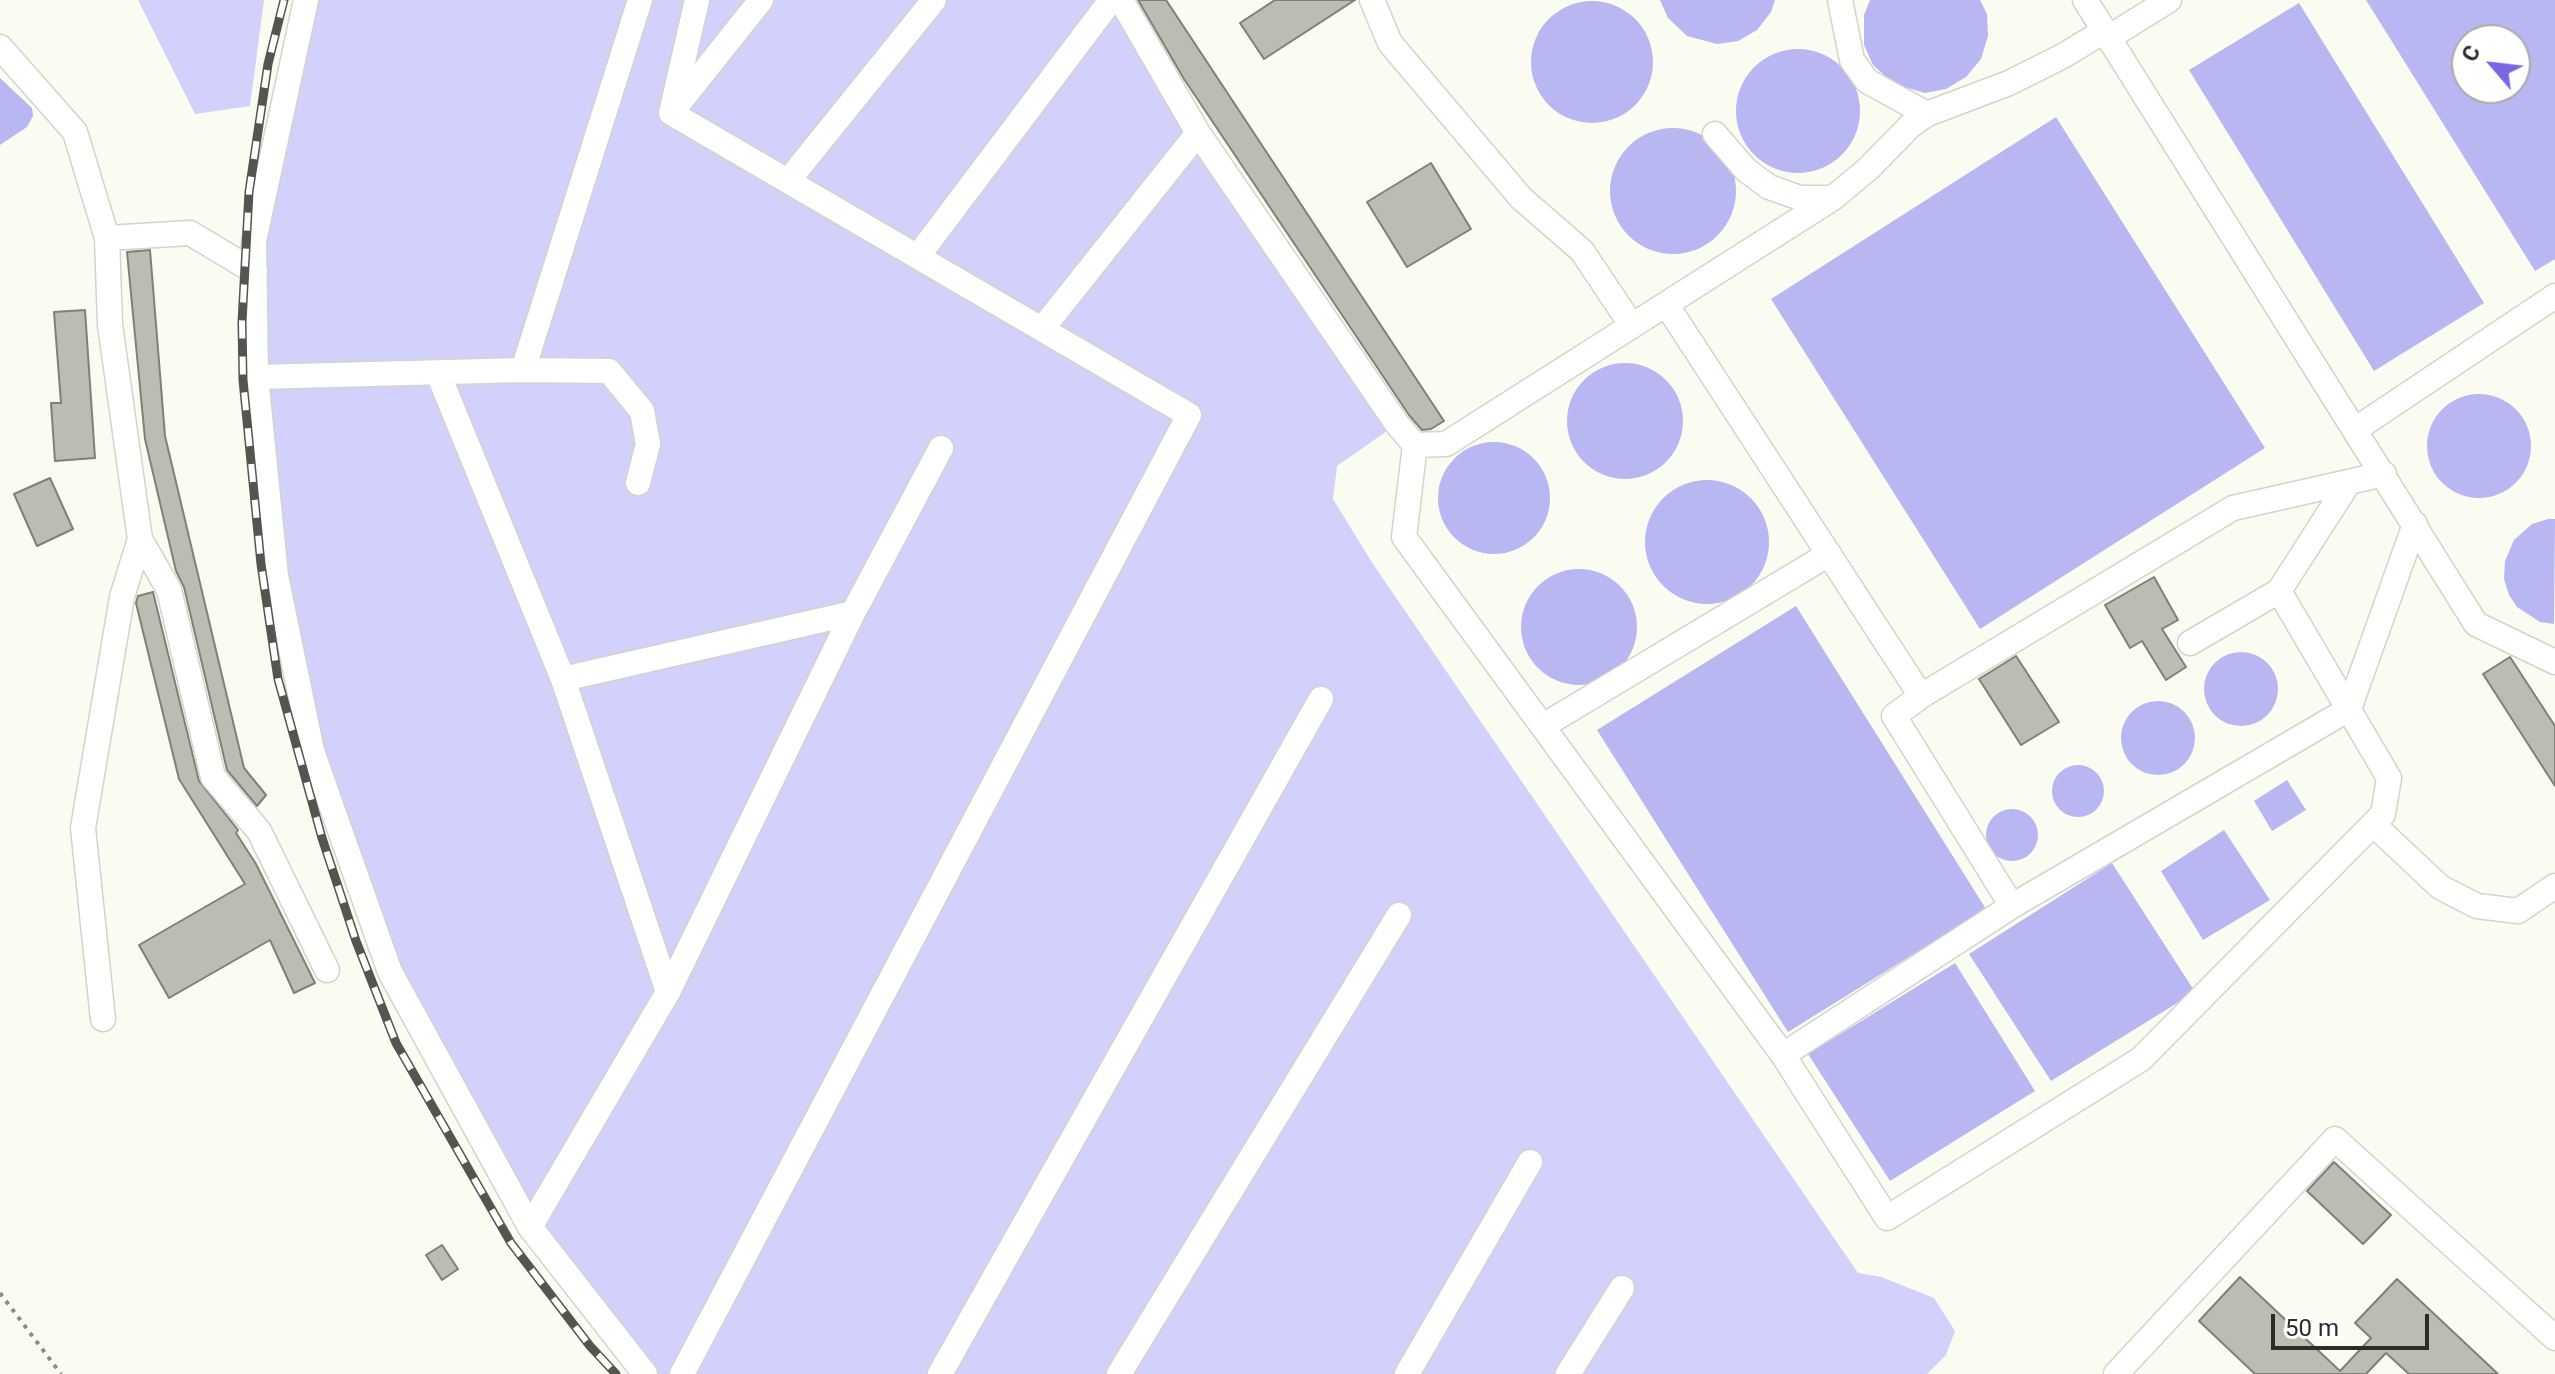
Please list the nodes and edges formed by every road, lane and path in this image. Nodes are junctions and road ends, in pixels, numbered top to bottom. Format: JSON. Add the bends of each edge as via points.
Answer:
{"nodes":[{"id":1,"x":306,"y":0,"type":"edge"},
{"id":2,"x":640,"y":0,"type":"edge"},
{"id":3,"x":697,"y":0,"type":"edge"},
{"id":4,"x":761,"y":0,"type":"edge"},
{"id":5,"x":934,"y":0,"type":"edge"},
{"id":6,"x":1111,"y":0,"type":"edge"},
{"id":7,"x":1121,"y":0,"type":"edge"},
{"id":8,"x":1372,"y":0,"type":"edge"},
{"id":9,"x":1840,"y":0,"type":"edge"},
{"id":10,"x":2085,"y":0,"type":"edge"},
{"id":11,"x":2169,"y":0,"type":"edge"},
{"id":12,"x":2106,"y":35,"type":"junction"},
{"id":13,"x":0,"y":47,"type":"edge"},
{"id":14,"x":671,"y":113,"type":"junction"},
{"id":15,"x":1927,"y":114,"type":"junction"},
{"id":16,"x":1198,"y":133,"type":"junction"},
{"id":17,"x":1715,"y":134,"type":"dead end"},
{"id":18,"x":788,"y":181,"type":"junction"},
{"id":19,"x":1833,"y":198,"type":"junction"},
{"id":20,"x":107,"y":238,"type":"junction"},
{"id":21,"x":918,"y":256,"type":"junction"},
{"id":22,"x":255,"y":272,"type":"junction"},
{"id":23,"x":2555,"y":296,"type":"edge"},
{"id":24,"x":1666,"y":304,"type":"junction"},
{"id":25,"x":1632,"y":326,"type":"junction"},
{"id":26,"x":1042,"y":329,"type":"junction"},
{"id":27,"x":523,"y":370,"type":"junction"},
{"id":28,"x":438,"y":373,"type":"junction"},
{"id":29,"x":256,"y":377,"type":"junction"},
{"id":30,"x":2356,"y":429,"type":"junction"},
{"id":31,"x":1415,"y":445,"type":"junction"},
{"id":32,"x":941,"y":448,"type":"dead end"},
{"id":33,"x":2384,"y":474,"type":"junction"},
{"id":34,"x":2349,"y":482,"type":"junction"},
{"id":35,"x":638,"y":483,"type":"dead end"},
{"id":36,"x":2415,"y":524,"type":"junction"},
{"id":37,"x":140,"y":539,"type":"junction"},
{"id":38,"x":1829,"y":554,"type":"junction"},
{"id":39,"x":2279,"y":591,"type":"junction"},
{"id":40,"x":853,"y":613,"type":"junction"},
{"id":41,"x":2190,"y":643,"type":"dead end"},
{"id":42,"x":2555,"y":662,"type":"edge"},
{"id":43,"x":563,"y":679,"type":"junction"},
{"id":44,"x":1921,"y":696,"type":"junction"},
{"id":45,"x":1321,"y":699,"type":"dead end"},
{"id":46,"x":2349,"y":709,"type":"junction"},
{"id":47,"x":1543,"y":726,"type":"junction"},
{"id":48,"x":2373,"y":824,"type":"junction"},
{"id":49,"x":2555,"y":886,"type":"edge"},
{"id":50,"x":2012,"y":906,"type":"junction"},
{"id":51,"x":1399,"y":915,"type":"dead end"},
{"id":52,"x":327,"y":970,"type":"dead end"},
{"id":53,"x":668,"y":992,"type":"junction"},
{"id":54,"x":103,"y":1019,"type":"dead end"},
{"id":55,"x":1783,"y":1055,"type":"junction"},
{"id":56,"x":1530,"y":1162,"type":"dead end"},
{"id":57,"x":530,"y":1227,"type":"junction"},
{"id":58,"x":1622,"y":1288,"type":"dead end"},
{"id":59,"x":0,"y":1293,"type":"edge"},
{"id":60,"x":2555,"y":1338,"type":"edge"},
{"id":61,"x":61,"y":1374,"type":"edge"},
{"id":62,"x":645,"y":1374,"type":"edge"},
{"id":63,"x":682,"y":1374,"type":"edge"},
{"id":64,"x":940,"y":1374,"type":"edge"},
{"id":65,"x":1119,"y":1374,"type":"edge"},
{"id":66,"x":1407,"y":1374,"type":"edge"},
{"id":67,"x":1568,"y":1374,"type":"edge"},
{"id":68,"x":2116,"y":1374,"type":"edge"}],
"edges":[{"from":1,"to":22,"type":"street","via":[[254,241]]},
{"from":2,"to":27,"type":"street"},
{"from":3,"to":14,"type":"street"},
{"from":4,"to":14,"type":"street"},
{"from":5,"to":18,"type":"street"},
{"from":6,"to":21,"type":"street"},
{"from":7,"to":16,"type":"street"},
{"from":8,"to":25,"type":"street","via":[[1390,43],[1521,198],[1582,251]]},
{"from":9,"to":15,"type":"street","via":[[1852,60],[1867,81]]},
{"from":10,"to":12,"type":"street"},
{"from":11,"to":12,"type":"street"},
{"from":12,"to":15,"type":"street","via":[[2009,83]]},
{"from":12,"to":30,"type":"street"},
{"from":13,"to":20,"type":"street","via":[[75,132]]},
{"from":14,"to":18,"type":"street"},
{"from":15,"to":19,"type":"street"},
{"from":16,"to":26,"type":"street"},
{"from":16,"to":31,"type":"street"},
{"from":17,"to":19,"type":"street","via":[[1769,187],[1800,198]]},
{"from":18,"to":21,"type":"street"},
{"from":19,"to":24,"type":"street"},
{"from":20,"to":22,"type":"street","via":[[190,233]]},
{"from":20,"to":37,"type":"street","via":[[110,325]]},
{"from":21,"to":26,"type":"street"},
{"from":22,"to":29,"type":"street"},
{"from":23,"to":30,"type":"street"},
{"from":24,"to":25,"type":"street"},
{"from":24,"to":38,"type":"street"},
{"from":25,"to":31,"type":"street","via":[[1446,444]]},
{"from":26,"to":63,"type":"street","via":[[1189,415]]},
{"from":27,"to":28,"type":"street"},
{"from":27,"to":35,"type":"street","via":[[609,371],[642,411],[648,444]]},
{"from":28,"to":29,"type":"street"},
{"from":28,"to":43,"type":"street"},
{"from":29,"to":57,"type":"street","via":[[276,576],[312,751],[390,972]]},
{"from":30,"to":33,"type":"street"},
{"from":31,"to":47,"type":"street","via":[[1404,537]]},
{"from":32,"to":40,"type":"street"},
{"from":33,"to":34,"type":"street"},
{"from":33,"to":36,"type":"street"},
{"from":34,"to":39,"type":"street"},
{"from":34,"to":44,"type":"street","via":[[2233,508]]},
{"from":36,"to":42,"type":"street","via":[[2476,624]]},
{"from":36,"to":46,"type":"street"},
{"from":37,"to":52,"type":"street","via":[[169,590],[213,777],[259,831]]},
{"from":37,"to":54,"type":"street","via":[[122,597],[83,828]]},
{"from":38,"to":44,"type":"street"},
{"from":38,"to":47,"type":"street"},
{"from":39,"to":41,"type":"street"},
{"from":39,"to":46,"type":"street"},
{"from":40,"to":43,"type":"street"},
{"from":40,"to":53,"type":"street"},
{"from":43,"to":53,"type":"street"},
{"from":44,"to":50,"type":"street","via":[[1894,716]]},
{"from":45,"to":64,"type":"street"},
{"from":46,"to":48,"type":"street","via":[[2389,778],[2383,814]]},
{"from":46,"to":50,"type":"street"},
{"from":47,"to":55,"type":"street"},
{"from":48,"to":49,"type":"street","via":[[2440,887],[2477,906],[2518,911]]},
{"from":48,"to":55,"type":"street","via":[[2141,1059],[1887,1218]]},
{"from":50,"to":55,"type":"street"},
{"from":51,"to":65,"type":"street"},
{"from":53,"to":57,"type":"street"},
{"from":56,"to":66,"type":"street"},
{"from":57,"to":62,"type":"street"},
{"from":58,"to":67,"type":"street"},
{"from":59,"to":61,"type":"path"},
{"from":60,"to":68,"type":"street","via":[[2335,1139]]}]}
